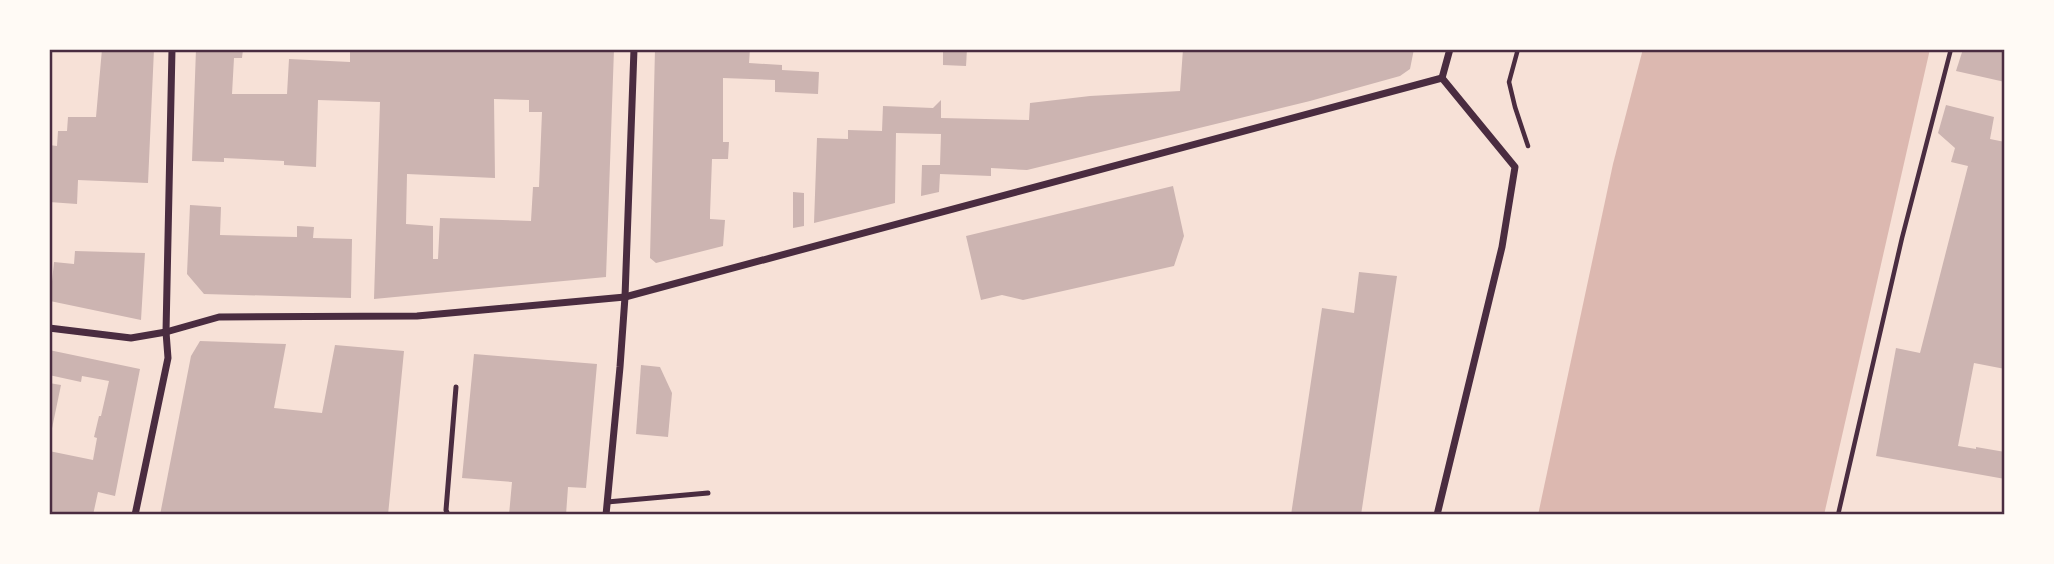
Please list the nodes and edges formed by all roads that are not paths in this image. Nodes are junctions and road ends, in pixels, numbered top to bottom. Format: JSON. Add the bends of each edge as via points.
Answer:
{"nodes":[{"id":1,"x":172,"y":49,"type":"edge"},
{"id":2,"x":634,"y":49,"type":"edge"},
{"id":3,"x":1450,"y":49,"type":"edge"},
{"id":4,"x":1442,"y":78,"type":"junction"},
{"id":5,"x":625,"y":297,"type":"junction"},
{"id":6,"x":49,"y":328,"type":"edge"},
{"id":7,"x":166,"y":332,"type":"junction"},
{"id":8,"x":456,"y":387,"type":"dead end"},
{"id":9,"x":708,"y":493,"type":"dead end"},
{"id":10,"x":607,"y":502,"type":"junction"},
{"id":11,"x":135,"y":515,"type":"edge"},
{"id":12,"x":448,"y":515,"type":"edge"},
{"id":13,"x":606,"y":515,"type":"edge"},
{"id":14,"x":1437,"y":515,"type":"edge"}],
"edges":[{"from":1,"to":7,"type":"street"},
{"from":2,"to":5,"type":"street"},
{"from":3,"to":4,"type":"street"},
{"from":4,"to":5,"type":"street"},
{"from":4,"to":14,"type":"street","via":[[1515,167],[1502,247]]},
{"from":5,"to":7,"type":"street","via":[[417,316],[219,317]]},
{"from":5,"to":10,"type":"street"},
{"from":6,"to":7,"type":"street","via":[[131,338]]},
{"from":7,"to":11,"type":"street","via":[[167,358]]},
{"from":8,"to":12,"type":"lane"},
{"from":9,"to":10,"type":"lane"},
{"from":10,"to":13,"type":"street"}]}
